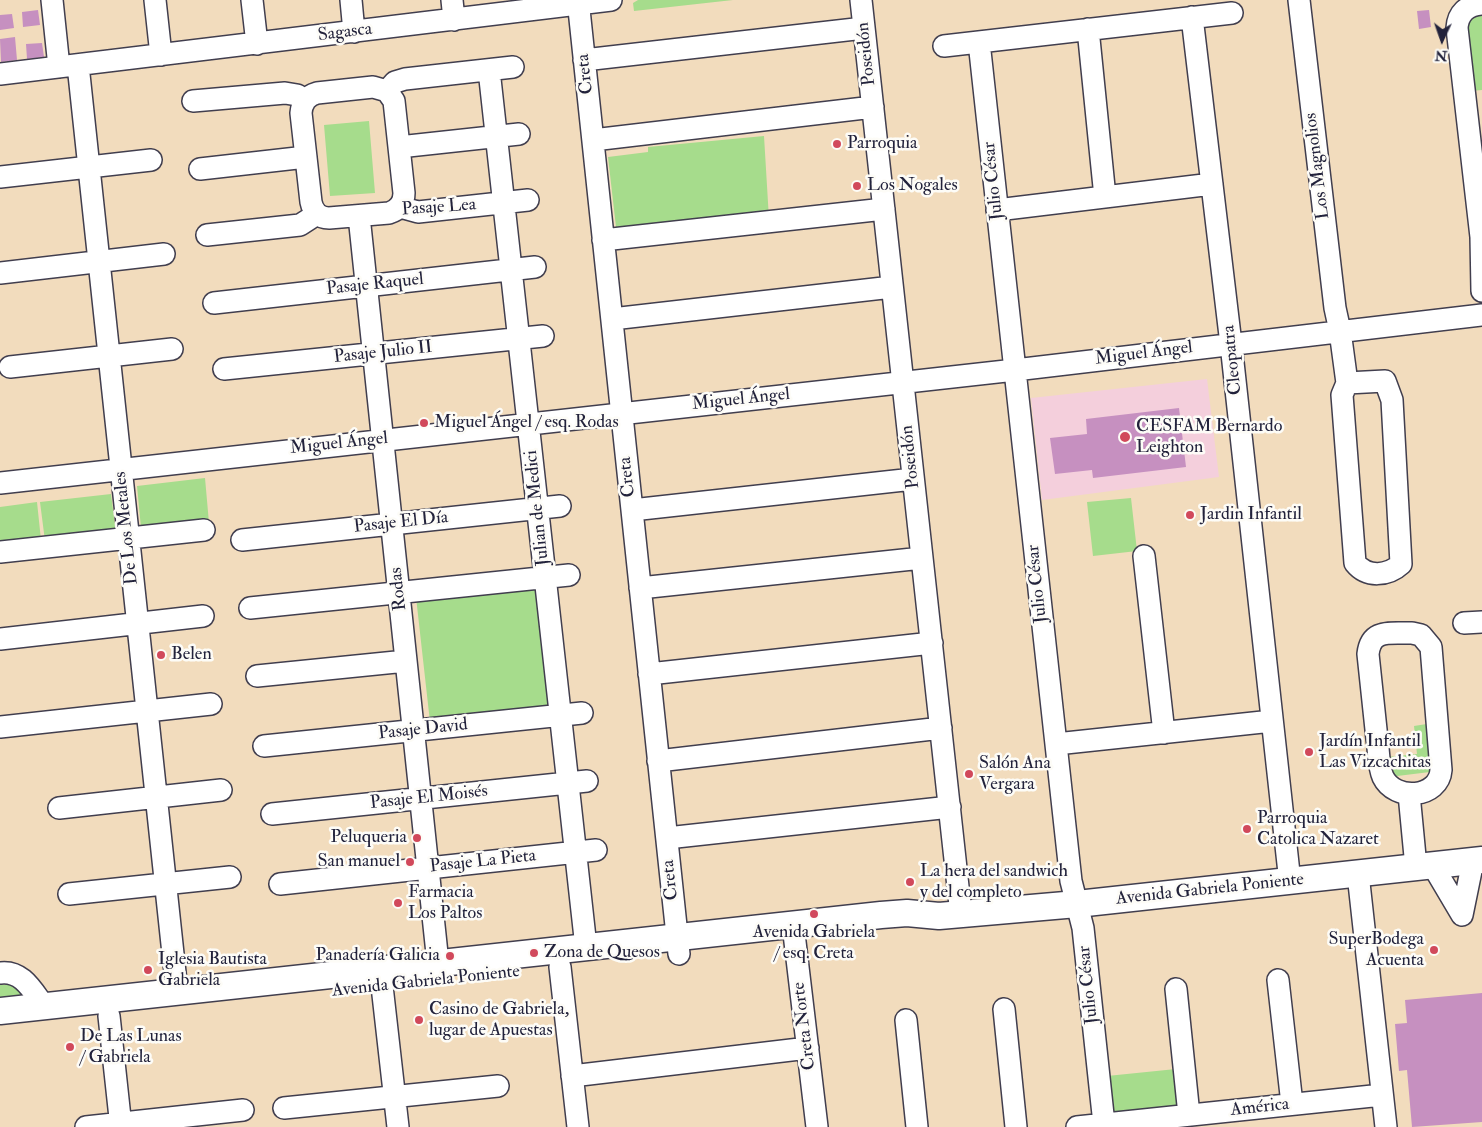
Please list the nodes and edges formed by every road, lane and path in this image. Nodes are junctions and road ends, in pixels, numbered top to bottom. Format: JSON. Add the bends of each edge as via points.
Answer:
{"nodes":[{"id":1,"x":52,"y":0,"type":"edge"},
{"id":2,"x":155,"y":0,"type":"edge"},
{"id":3,"x":252,"y":0,"type":"edge"},
{"id":4,"x":351,"y":0,"type":"edge"},
{"id":5,"x":611,"y":0,"type":"edge"},
{"id":6,"x":861,"y":0,"type":"edge"},
{"id":7,"x":1299,"y":0,"type":"edge"},
{"id":8,"x":578,"y":3,"type":"edge"},
{"id":9,"x":1482,"y":4,"type":"edge"},
{"id":10,"x":453,"y":10,"type":"edge"},
{"id":11,"x":1232,"y":13,"type":"dead end"},
{"id":12,"x":1192,"y":17,"type":"junction"},
{"id":13,"x":864,"y":28,"type":"junction"},
{"id":14,"x":1088,"y":29,"type":"junction"},
{"id":15,"x":354,"y":32,"type":"junction"},
{"id":16,"x":979,"y":42,"type":"junction"},
{"id":17,"x":257,"y":44,"type":"junction"},
{"id":18,"x":944,"y":46,"type":"dead end"},
{"id":19,"x":161,"y":55,"type":"junction"},
{"id":20,"x":584,"y":60,"type":"junction"},
{"id":21,"x":68,"y":66,"type":"junction"},
{"id":22,"x":512,"y":67,"type":"dead end"},
{"id":23,"x":489,"y":70,"type":"junction"},
{"id":24,"x":0,"y":74,"type":"edge"},
{"id":25,"x":387,"y":91,"type":"junction"},
{"id":26,"x":305,"y":100,"type":"junction"},
{"id":27,"x":193,"y":101,"type":"dead end"},
{"id":28,"x":873,"y":107,"type":"junction"},
{"id":29,"x":518,"y":134,"type":"dead end"},
{"id":30,"x":496,"y":137,"type":"junction"},
{"id":31,"x":593,"y":140,"type":"junction"},
{"id":32,"x":399,"y":147,"type":"junction"},
{"id":33,"x":306,"y":157,"type":"junction"},
{"id":34,"x":151,"y":160,"type":"dead end"},
{"id":35,"x":89,"y":167,"type":"junction"},
{"id":36,"x":200,"y":169,"type":"dead end"},
{"id":37,"x":0,"y":177,"type":"edge"},
{"id":38,"x":1212,"y":184,"type":"junction"},
{"id":39,"x":1105,"y":197,"type":"junction"},
{"id":40,"x":528,"y":200,"type":"dead end"},
{"id":41,"x":504,"y":202,"type":"junction"},
{"id":42,"x":400,"y":206,"type":"junction"},
{"id":43,"x":884,"y":209,"type":"junction"},
{"id":44,"x":997,"y":210,"type":"junction"},
{"id":45,"x":317,"y":214,"type":"junction"},
{"id":46,"x":359,"y":216,"type":"junction"},
{"id":47,"x":207,"y":235,"type":"dead end"},
{"id":48,"x":603,"y":240,"type":"junction"},
{"id":49,"x":164,"y":254,"type":"dead end"},
{"id":50,"x":99,"y":262,"type":"junction"},
{"id":51,"x":535,"y":267,"type":"dead end"},
{"id":52,"x":511,"y":270,"type":"junction"},
{"id":53,"x":0,"y":273,"type":"edge"},
{"id":54,"x":366,"y":286,"type":"junction"},
{"id":55,"x":892,"y":287,"type":"junction"},
{"id":56,"x":1482,"y":291,"type":"edge"},
{"id":57,"x":214,"y":303,"type":"dead end"},
{"id":58,"x":1482,"y":315,"type":"edge"},
{"id":59,"x":612,"y":319,"type":"junction"},
{"id":60,"x":1340,"y":331,"type":"junction"},
{"id":61,"x":543,"y":336,"type":"dead end"},
{"id":62,"x":519,"y":338,"type":"junction"},
{"id":63,"x":1231,"y":344,"type":"junction"},
{"id":64,"x":172,"y":349,"type":"dead end"},
{"id":65,"x":374,"y":354,"type":"junction"},
{"id":66,"x":109,"y":356,"type":"junction"},
{"id":67,"x":10,"y":367,"type":"dead end"},
{"id":68,"x":224,"y":369,"type":"dead end"},
{"id":69,"x":1015,"y":370,"type":"junction"},
{"id":70,"x":903,"y":382,"type":"junction"},
{"id":71,"x":1347,"y":383,"type":"junction"},
{"id":72,"x":622,"y":413,"type":"junction"},
{"id":73,"x":528,"y":424,"type":"junction"},
{"id":74,"x":383,"y":440,"type":"junction"},
{"id":75,"x":121,"y":468,"type":"junction"},
{"id":76,"x":914,"y":479,"type":"junction"},
{"id":77,"x":0,"y":483,"type":"edge"},
{"id":78,"x":560,"y":506,"type":"dead end"},
{"id":79,"x":538,"y":509,"type":"junction"},
{"id":80,"x":632,"y":510,"type":"junction"},
{"id":81,"x":392,"y":524,"type":"junction"},
{"id":82,"x":204,"y":530,"type":"dead end"},
{"id":83,"x":129,"y":538,"type":"junction"},
{"id":84,"x":242,"y":540,"type":"dead end"},
{"id":85,"x":0,"y":552,"type":"edge"},
{"id":86,"x":1144,"y":556,"type":"dead end"},
{"id":87,"x":922,"y":558,"type":"junction"},
{"id":88,"x":570,"y":575,"type":"dead end"},
{"id":89,"x":545,"y":577,"type":"junction"},
{"id":90,"x":640,"y":588,"type":"junction"},
{"id":91,"x":399,"y":593,"type":"junction"},
{"id":92,"x":250,"y":608,"type":"dead end"},
{"id":93,"x":203,"y":616,"type":"dead end"},
{"id":94,"x":138,"y":624,"type":"junction"},
{"id":95,"x":0,"y":639,"type":"edge"},
{"id":96,"x":932,"y":643,"type":"junction"},
{"id":97,"x":406,"y":661,"type":"junction"},
{"id":98,"x":649,"y":674,"type":"junction"},
{"id":99,"x":257,"y":676,"type":"dead end"},
{"id":100,"x":211,"y":704,"type":"dead end"},
{"id":101,"x":147,"y":711,"type":"junction"},
{"id":102,"x":582,"y":713,"type":"dead end"},
{"id":103,"x":561,"y":716,"type":"junction"},
{"id":104,"x":1272,"y":721,"type":"junction"},
{"id":105,"x":0,"y":727,"type":"edge"},
{"id":106,"x":941,"y":728,"type":"junction"},
{"id":107,"x":413,"y":731,"type":"junction"},
{"id":108,"x":1164,"y":733,"type":"junction"},
{"id":109,"x":1056,"y":744,"type":"junction"},
{"id":110,"x":264,"y":746,"type":"dead end"},
{"id":111,"x":658,"y":760,"type":"junction"},
{"id":112,"x":578,"y":782,"type":"junction"},
{"id":113,"x":221,"y":790,"type":"dead end"},
{"id":114,"x":1409,"y":794,"type":"junction"},
{"id":115,"x":156,"y":797,"type":"junction"},
{"id":116,"x":420,"y":799,"type":"junction"},
{"id":117,"x":950,"y":807,"type":"junction"},
{"id":118,"x":59,"y":808,"type":"dead end"},
{"id":119,"x":272,"y":814,"type":"dead end"},
{"id":120,"x":667,"y":838,"type":"junction"},
{"id":121,"x":586,"y":851,"type":"junction"},
{"id":122,"x":1478,"y":860,"type":"edge"},
{"id":123,"x":1424,"y":866,"type":"junction"},
{"id":124,"x":428,"y":868,"type":"junction"},
{"id":125,"x":1358,"y":874,"type":"junction"},
{"id":126,"x":230,"y":877,"type":"dead end"},
{"id":127,"x":1290,"y":882,"type":"junction"},
{"id":128,"x":165,"y":884,"type":"junction"},
{"id":129,"x":280,"y":884,"type":"dead end"},
{"id":130,"x":69,"y":894,"type":"dead end"},
{"id":131,"x":1077,"y":904,"type":"junction"},
{"id":132,"x":950,"y":915,"type":"junction"},
{"id":133,"x":794,"y":933,"type":"junction"},
{"id":134,"x":678,"y":946,"type":"junction"},
{"id":135,"x":586,"y":947,"type":"junction"},
{"id":136,"x":438,"y":963,"type":"junction"},
{"id":137,"x":560,"y":967,"type":"junction"},
{"id":138,"x":0,"y":973,"type":"edge"},
{"id":139,"x":1278,"y":980,"type":"dead end"},
{"id":140,"x":382,"y":986,"type":"junction"},
{"id":141,"x":1176,"y":989,"type":"dead end"},
{"id":142,"x":177,"y":991,"type":"junction"},
{"id":143,"x":44,"y":1006,"type":"junction"},
{"id":144,"x":1004,"y":1009,"type":"dead end"},
{"id":145,"x":0,"y":1011,"type":"edge"},
{"id":146,"x":108,"y":1016,"type":"junction"},
{"id":147,"x":906,"y":1020,"type":"dead end"},
{"id":148,"x":0,"y":1028,"type":"edge"},
{"id":149,"x":808,"y":1048,"type":"junction"},
{"id":150,"x":572,"y":1076,"type":"junction"},
{"id":151,"x":498,"y":1086,"type":"dead end"},
{"id":152,"x":1382,"y":1095,"type":"junction"},
{"id":153,"x":394,"y":1097,"type":"junction"},
{"id":154,"x":1292,"y":1104,"type":"junction"},
{"id":155,"x":284,"y":1108,"type":"dead end"},
{"id":156,"x":243,"y":1110,"type":"dead end"},
{"id":157,"x":1189,"y":1115,"type":"junction"},
{"id":158,"x":1104,"y":1124,"type":"junction"},
{"id":159,"x":121,"y":1125,"type":"edge"},
{"id":160,"x":86,"y":1127,"type":"edge"},
{"id":161,"x":398,"y":1127,"type":"edge"},
{"id":162,"x":578,"y":1127,"type":"edge"},
{"id":163,"x":817,"y":1127,"type":"edge"},
{"id":164,"x":917,"y":1127,"type":"edge"},
{"id":165,"x":1016,"y":1127,"type":"edge"},
{"id":166,"x":1077,"y":1127,"type":"edge"},
{"id":167,"x":1386,"y":1127,"type":"edge"}],
"edges":[{"from":1,"to":21,"type":"street","name":"De Los Metales"},
{"from":2,"to":19,"type":"street"},
{"from":3,"to":17,"type":"street"},
{"from":4,"to":15,"type":"street"},
{"from":5,"to":8,"type":"street","name":"Sagasca"},
{"from":6,"to":13,"type":"street","name":"Poseidón"},
{"from":7,"to":60,"type":"street","name":"Los Magnolios"},
{"from":8,"to":10,"type":"street","name":"Sagasca"},
{"from":8,"to":20,"type":"street","name":"Creta"},
{"from":9,"to":56,"type":"street","via":[[1465,10],[1457,21],[1457,28],[1481,237]]},
{"from":10,"to":15,"type":"street","name":"Sagasca"},
{"from":11,"to":12,"type":"street"},
{"from":12,"to":14,"type":"street"},
{"from":12,"to":38,"type":"street","name":"Cleopatra"},
{"from":13,"to":20,"type":"street"},
{"from":13,"to":28,"type":"street","name":"Poseidón"},
{"from":14,"to":16,"type":"street"},
{"from":14,"to":39,"type":"street"},
{"from":15,"to":17,"type":"street","name":"Sagasca"},
{"from":16,"to":18,"type":"street"},
{"from":16,"to":44,"type":"street","name":"Julio César"},
{"from":17,"to":19,"type":"street","name":"Sagasca"},
{"from":19,"to":21,"type":"street","name":"Sagasca"},
{"from":20,"to":31,"type":"street","name":"Creta"},
{"from":21,"to":24,"type":"street","name":"Sagasca"},
{"from":21,"to":35,"type":"street","name":"De Los Metales"},
{"from":22,"to":23,"type":"street"},
{"from":23,"to":25,"type":"street","via":[[405,79],[395,82]]},
{"from":23,"to":30,"type":"street","name":"Julian de Medici"},
{"from":25,"to":26,"type":"street","via":[[373,87],[317,93]]},
{"from":25,"to":32,"type":"street","via":[[394,101]]},
{"from":26,"to":27,"type":"street","via":[[285,93]]},
{"from":26,"to":33,"type":"street","via":[[301,113]]},
{"from":28,"to":31,"type":"street"},
{"from":28,"to":43,"type":"street","name":"Poseidón"},
{"from":29,"to":30,"type":"street"},
{"from":30,"to":32,"type":"street"},
{"from":30,"to":41,"type":"street","name":"Julian de Medici"},
{"from":31,"to":48,"type":"street","name":"Creta"},
{"from":32,"to":42,"type":"street","via":[[404,193]]},
{"from":33,"to":36,"type":"street"},
{"from":33,"to":45,"type":"street","via":[[311,202]]},
{"from":34,"to":35,"type":"street"},
{"from":35,"to":37,"type":"street"},
{"from":35,"to":50,"type":"street","name":"De Los Metales"},
{"from":38,"to":39,"type":"street"},
{"from":38,"to":63,"type":"street","name":"Cleopatra"},
{"from":39,"to":44,"type":"street"},
{"from":40,"to":41,"type":"street","name":"Pasaje Lea"},
{"from":41,"to":42,"type":"street","name":"Pasaje Lea","via":[[418,212]]},
{"from":41,"to":52,"type":"street","name":"Julian de Medici"},
{"from":42,"to":46,"type":"street","name":"Pasaje Lea","via":[[390,213]]},
{"from":43,"to":48,"type":"street"},
{"from":43,"to":55,"type":"street","name":"Poseidón"},
{"from":44,"to":69,"type":"street","name":"Julio César"},
{"from":45,"to":46,"type":"street","name":"Pasaje Lea","via":[[329,218]]},
{"from":45,"to":47,"type":"street","via":[[300,225]]},
{"from":46,"to":54,"type":"street","name":"Rodas"},
{"from":48,"to":59,"type":"street","name":"Creta"},
{"from":49,"to":50,"type":"street"},
{"from":50,"to":53,"type":"street"},
{"from":50,"to":66,"type":"street","name":"De Los Metales"},
{"from":51,"to":52,"type":"street","name":"Pasaje Raquel"},
{"from":52,"to":54,"type":"street","name":"Pasaje Raquel"},
{"from":52,"to":62,"type":"street","name":"Julian de Medici"},
{"from":54,"to":57,"type":"street","name":"Pasaje Raquel"},
{"from":54,"to":65,"type":"street","name":"Rodas"},
{"from":55,"to":59,"type":"street"},
{"from":55,"to":70,"type":"street","name":"Poseidón"},
{"from":58,"to":60,"type":"street","name":"Miguel Ángel"},
{"from":59,"to":72,"type":"street","name":"Creta"},
{"from":60,"to":63,"type":"street","name":"Miguel Ángel"},
{"from":60,"to":71,"type":"street","name":"Los Magnolios"},
{"from":61,"to":62,"type":"street","name":"Pasaje Julio II"},
{"from":62,"to":65,"type":"street","name":"Pasaje Julio II"},
{"from":62,"to":73,"type":"street","name":"Julian de Medici"},
{"from":63,"to":69,"type":"street","name":"Miguel Ángel"},
{"from":63,"to":104,"type":"street","name":"Cleopatra"},
{"from":64,"to":66,"type":"street"},
{"from":65,"to":68,"type":"street","name":"Pasaje Julio II"},
{"from":65,"to":74,"type":"street","name":"Rodas"},
{"from":66,"to":67,"type":"street"},
{"from":66,"to":75,"type":"street","name":"De Los Metales"},
{"from":69,"to":70,"type":"street","name":"Miguel Ángel"},
{"from":69,"to":109,"type":"street","name":"Julio César"},
{"from":70,"to":72,"type":"street","name":"Miguel Ángel"},
{"from":70,"to":76,"type":"street","name":"Poseidón"},
{"from":71,"to":71,"type":"street","name":"Los Magnolios","via":[[1385,382],[1392,400],[1401,554],[1400,564],[1392,572],[1368,573],[1355,563],[1342,395]]},
{"from":72,"to":73,"type":"street","name":"Miguel Ángel"},
{"from":72,"to":80,"type":"street","name":"Creta"},
{"from":73,"to":74,"type":"street","name":"Miguel Ángel"},
{"from":73,"to":79,"type":"street","name":"Julian de Medici"},
{"from":74,"to":75,"type":"street","name":"Miguel Ángel"},
{"from":74,"to":81,"type":"street","name":"Rodas"},
{"from":75,"to":77,"type":"street","name":"Miguel Ángel"},
{"from":75,"to":83,"type":"street","name":"De Los Metales"},
{"from":76,"to":80,"type":"street"},
{"from":76,"to":87,"type":"street","name":"Poseidón"},
{"from":78,"to":79,"type":"street","name":"Pasaje El Día"},
{"from":79,"to":81,"type":"street","name":"Pasaje El Día"},
{"from":79,"to":89,"type":"street","name":"Julian de Medici"},
{"from":80,"to":90,"type":"street","name":"Creta"},
{"from":81,"to":84,"type":"street","name":"Pasaje El Día"},
{"from":81,"to":91,"type":"street","name":"Rodas"},
{"from":82,"to":83,"type":"street"},
{"from":83,"to":85,"type":"street"},
{"from":83,"to":94,"type":"street","name":"De Los Metales"},
{"from":86,"to":108,"type":"street"},
{"from":87,"to":90,"type":"street"},
{"from":87,"to":96,"type":"street","name":"Poseidón"},
{"from":88,"to":89,"type":"street"},
{"from":89,"to":91,"type":"street"},
{"from":89,"to":103,"type":"street","name":"Julian de Medici"},
{"from":90,"to":98,"type":"street","name":"Creta"},
{"from":91,"to":92,"type":"street"},
{"from":91,"to":97,"type":"street","name":"Rodas"},
{"from":93,"to":94,"type":"street"},
{"from":94,"to":95,"type":"street"},
{"from":94,"to":101,"type":"street","name":"De Los Metales"},
{"from":96,"to":98,"type":"street"},
{"from":96,"to":106,"type":"street","name":"Poseidón"},
{"from":97,"to":99,"type":"street"},
{"from":97,"to":107,"type":"street","name":"Rodas"},
{"from":98,"to":111,"type":"street","name":"Creta"},
{"from":100,"to":101,"type":"street"},
{"from":101,"to":105,"type":"street"},
{"from":101,"to":115,"type":"street","name":"De Los Metales"},
{"from":102,"to":103,"type":"street","name":"Pasaje David"},
{"from":103,"to":107,"type":"street","name":"Pasaje David"},
{"from":103,"to":112,"type":"street","name":"Julian de Medici"},
{"from":104,"to":108,"type":"street"},
{"from":104,"to":127,"type":"street","name":"Cleopatra"},
{"from":106,"to":111,"type":"street"},
{"from":106,"to":117,"type":"street","name":"Poseidón"},
{"from":107,"to":110,"type":"street","name":"Pasaje David"},
{"from":107,"to":116,"type":"street","name":"Rodas"},
{"from":108,"to":109,"type":"street"},
{"from":109,"to":131,"type":"street","name":"Julio César","via":[[1071,881]]},
{"from":111,"to":120,"type":"street","name":"Creta"},
{"from":112,"to":116,"type":"street","name":"Pasaje El Moisés"},
{"from":112,"to":121,"type":"street","name":"Julian de Medici"},
{"from":113,"to":115,"type":"street"},
{"from":114,"to":114,"type":"street","via":[[1397,792],[1388,785],[1380,763],[1368,654],[1370,642],[1381,634],[1421,635],[1431,647],[1440,779],[1428,789]]},
{"from":114,"to":123,"type":"street"},
{"from":115,"to":118,"type":"street"},
{"from":115,"to":128,"type":"street","name":"De Los Metales"},
{"from":116,"to":119,"type":"street","name":"Pasaje El Moisés"},
{"from":116,"to":124,"type":"street","name":"Rodas"},
{"from":117,"to":120,"type":"street"},
{"from":117,"to":132,"type":"street","name":"Poseidón"},
{"from":120,"to":134,"type":"street","name":"Creta"},
{"from":121,"to":124,"type":"street","name":"Pasaje La Pieta"},
{"from":121,"to":135,"type":"street","name":"Julian de Medici"},
{"from":122,"to":123,"type":"main road","name":"Avenida Gabriela Poniente"},
{"from":122,"to":123,"type":"street","via":[[1462,915]]},
{"from":123,"to":125,"type":"main road","name":"Avenida Gabriela Poniente"},
{"from":124,"to":129,"type":"street","name":"Pasaje La Pieta"},
{"from":124,"to":136,"type":"street","name":"Rodas"},
{"from":125,"to":127,"type":"main road","name":"Avenida Gabriela Poniente"},
{"from":125,"to":152,"type":"street"},
{"from":126,"to":128,"type":"street"},
{"from":127,"to":131,"type":"main road","name":"Avenida Gabriela Poniente"},
{"from":128,"to":130,"type":"street"},
{"from":128,"to":142,"type":"street","name":"De Los Metales"},
{"from":131,"to":132,"type":"main road","name":"Avenida Gabriela Poniente"},
{"from":131,"to":158,"type":"street","name":"Julio César","via":[[1083,928]]},
{"from":132,"to":133,"type":"main road","name":"Avenida Gabriela Poniente","via":[[901,929]]},
{"from":133,"to":134,"type":"main road","name":"Avenida Gabriela Poniente"},
{"from":133,"to":149,"type":"street","name":"Creta Norte"},
{"from":134,"to":135,"type":"main road","name":"Avenida Gabriela Poniente"},
{"from":134,"to":137,"type":"main road","name":"Avenida Gabriela Poniente"},
{"from":135,"to":136,"type":"main road","name":"Avenida Gabriela Poniente"},
{"from":136,"to":142,"type":"main road","name":"Avenida Gabriela Poniente"},
{"from":137,"to":140,"type":"main road","name":"Avenida Gabriela Poniente"},
{"from":137,"to":150,"type":"street"},
{"from":138,"to":143,"type":"street","via":[[10,972],[27,982]]},
{"from":139,"to":154,"type":"street"},
{"from":140,"to":146,"type":"main road","name":"Avenida Gabriela Poniente"},
{"from":140,"to":153,"type":"street"},
{"from":141,"to":157,"type":"street"},
{"from":142,"to":143,"type":"main road","name":"Avenida Gabriela Poniente"},
{"from":143,"to":145,"type":"main road","name":"Avenida Gabriela Poniente"},
{"from":144,"to":165,"type":"street"},
{"from":146,"to":148,"type":"main road","name":"Avenida Gabriela Poniente"},
{"from":146,"to":159,"type":"street"},
{"from":147,"to":164,"type":"street"},
{"from":149,"to":150,"type":"street"},
{"from":149,"to":163,"type":"street","name":"Creta Norte"},
{"from":150,"to":162,"type":"street"},
{"from":151,"to":153,"type":"street"},
{"from":152,"to":154,"type":"street","name":"América"},
{"from":152,"to":167,"type":"street"},
{"from":153,"to":155,"type":"street"},
{"from":153,"to":161,"type":"street"},
{"from":154,"to":157,"type":"street","name":"América"},
{"from":156,"to":159,"type":"street"},
{"from":157,"to":158,"type":"street","name":"América"},
{"from":158,"to":166,"type":"street","name":"América"},
{"from":159,"to":160,"type":"street"}]}
